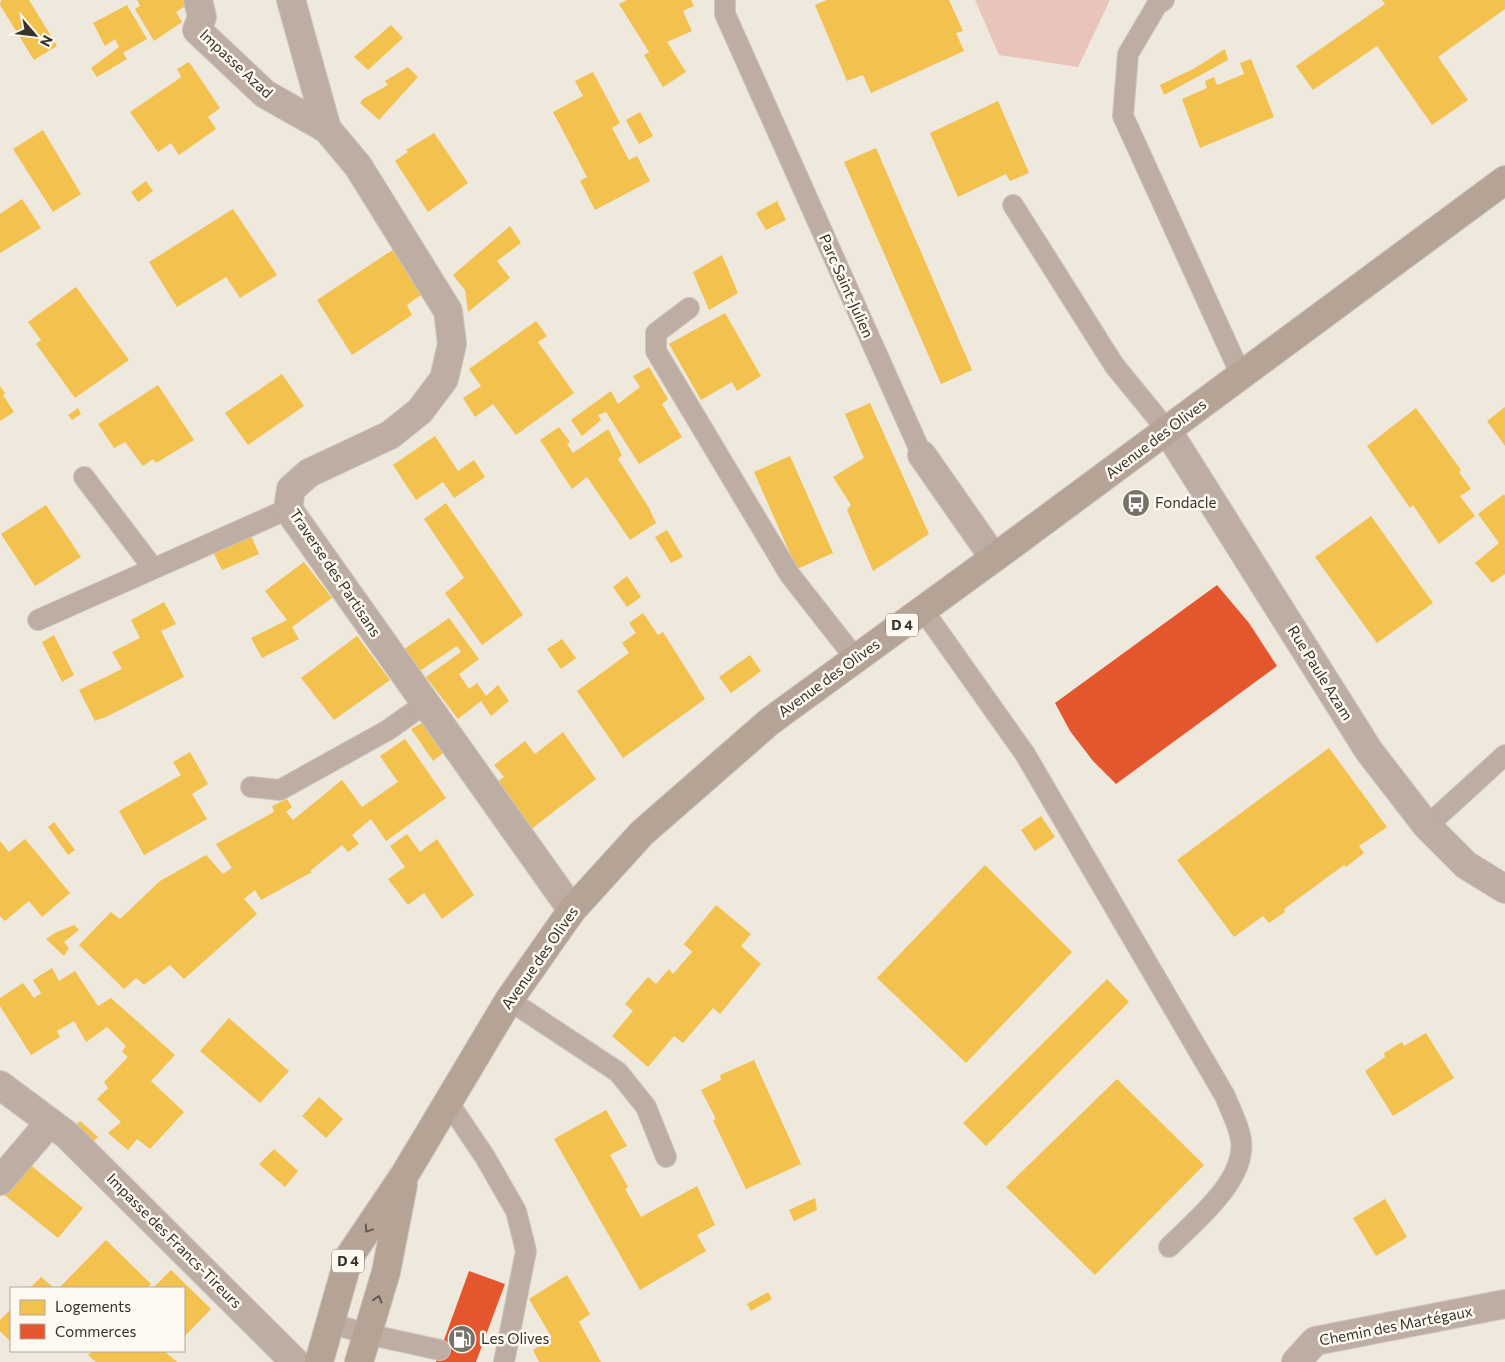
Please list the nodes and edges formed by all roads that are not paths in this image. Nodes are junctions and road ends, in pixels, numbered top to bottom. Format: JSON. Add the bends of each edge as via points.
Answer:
{"nodes":[{"id":1,"x":198,"y":0,"type":"edge"},
{"id":2,"x":291,"y":0,"type":"edge"},
{"id":3,"x":725,"y":0,"type":"edge"},
{"id":4,"x":1164,"y":0,"type":"edge"},
{"id":5,"x":327,"y":129,"type":"junction"},
{"id":6,"x":1505,"y":180,"type":"edge"},
{"id":7,"x":1013,"y":205,"type":"dead end"},
{"id":8,"x":689,"y":308,"type":"dead end"},
{"id":9,"x":1241,"y":375,"type":"junction"},
{"id":10,"x":1167,"y":430,"type":"junction"},
{"id":11,"x":922,"y":455,"type":"joint"},
{"id":12,"x":84,"y":477,"type":"dead end"},
{"id":13,"x":288,"y":509,"type":"junction"},
{"id":14,"x":994,"y":558,"type":"junction"},
{"id":15,"x":153,"y":568,"type":"junction"},
{"id":16,"x":922,"y":610,"type":"junction"},
{"id":17,"x":38,"y":620,"type":"dead end"},
{"id":18,"x":856,"y":659,"type":"junction"},
{"id":19,"x":426,"y":704,"type":"junction"},
{"id":20,"x":1505,"y":755,"type":"edge"},
{"id":21,"x":251,"y":788,"type":"dead end"},
{"id":22,"x":1427,"y":826,"type":"junction"},
{"id":23,"x":1505,"y":889,"type":"edge"},
{"id":24,"x":572,"y":910,"type":"junction"},
{"id":25,"x":509,"y":1000,"type":"junction"},
{"id":26,"x":0,"y":1085,"type":"edge"},
{"id":27,"x":448,"y":1102,"type":"junction"},
{"id":28,"x":50,"y":1122,"type":"junction"},
{"id":29,"x":666,"y":1157,"type":"dead end"},
{"id":30,"x":405,"y":1174,"type":"junction"},
{"id":31,"x":0,"y":1181,"type":"edge"},
{"id":32,"x":1168,"y":1247,"type":"dead end"},
{"id":33,"x":1505,"y":1304,"type":"edge"},
{"id":34,"x":330,"y":1323,"type":"junction"},
{"id":35,"x":367,"y":1334,"type":"junction"},
{"id":36,"x":440,"y":1350,"type":"dead end"},
{"id":37,"x":295,"y":1362,"type":"edge"},
{"id":38,"x":319,"y":1362,"type":"edge"},
{"id":39,"x":359,"y":1362,"type":"edge"},
{"id":40,"x":504,"y":1362,"type":"edge"},
{"id":41,"x":1296,"y":1362,"type":"edge"}],
"edges":[{"from":1,"to":5,"type":"street","name":"Impasse Azad","via":[[202,17],[197,30],[265,94]]},
{"from":2,"to":5,"type":"street","name":"Traverse des Partisans"},
{"from":3,"to":11,"type":"lane","name":"Parc Saint-Julien","via":[[725,14]]},
{"from":4,"to":9,"type":"lane","via":[[1157,5],[1128,54],[1123,116]]},
{"from":5,"to":13,"type":"street","name":"Traverse des Partisans","via":[[358,166],[448,311],[452,344],[444,379],[420,411],[390,435],[309,473],[292,490]]},
{"from":6,"to":9,"type":"main road","name":"Avenue des Olives","number":"D 4"},
{"from":7,"to":10,"type":"lane","via":[[1114,365]]},
{"from":8,"to":18,"type":"lane","via":[[656,333],[656,351],[790,575]]},
{"from":9,"to":10,"type":"main road","name":"Avenue des Olives","number":"D 4"},
{"from":10,"to":14,"type":"main road","name":"Avenue des Olives","number":"D 4"},
{"from":10,"to":22,"type":"street","name":"Rue Paule Azam","via":[[1369,751]]},
{"from":11,"to":14,"type":"street","name":"Parc Saint-Julien"},
{"from":12,"to":15,"type":"lane"},
{"from":13,"to":15,"type":"lane"},
{"from":13,"to":19,"type":"street","name":"Traverse des Partisans"},
{"from":14,"to":16,"type":"main road","name":"Avenue des Olives","number":"D 4"},
{"from":15,"to":17,"type":"lane"},
{"from":16,"to":18,"type":"main road","name":"Avenue des Olives","number":"D 4"},
{"from":16,"to":32,"type":"lane","via":[[1025,754],[1232,1112],[1241,1137],[1240,1163],[1221,1196]]},
{"from":18,"to":24,"type":"main road","name":"Avenue des Olives","number":"D 4","via":[[769,722],[642,833]]},
{"from":19,"to":21,"type":"lane","via":[[388,730],[280,790]]},
{"from":19,"to":24,"type":"street","name":"Traverse des Partisans"},
{"from":20,"to":22,"type":"lane"},
{"from":22,"to":23,"type":"street","name":"Rue Paule Azam","via":[[1466,865]]},
{"from":24,"to":25,"type":"main road","name":"Avenue des Olives","number":"D 4"},
{"from":25,"to":27,"type":"main road","name":"Avenue des Olives","number":"D 4"},
{"from":25,"to":29,"type":"lane","via":[[618,1072],[646,1107]]},
{"from":26,"to":28,"type":"street","name":"Impasse des Francs-Tireurs"},
{"from":27,"to":30,"type":"main road","name":"Avenue des Olives","number":"D 4"},
{"from":27,"to":40,"type":"lane","via":[[516,1211],[526,1251]]},
{"from":28,"to":31,"type":"street"},
{"from":28,"to":37,"type":"street","name":"Impasse des Francs-Tireurs","via":[[68,1135]]},
{"from":30,"to":34,"type":"main road","name":"Avenue des Olives","number":"D 4","one_way":true,"via":[[349,1257]]},
{"from":35,"to":30,"type":"main road","name":"Avenue des Olives","number":"D 4","one_way":true,"via":[[386,1272]]},
{"from":33,"to":41,"type":"street","name":"Chemin des Martégaux","via":[[1315,1341]]},
{"from":34,"to":35,"type":"lane"},
{"from":34,"to":38,"type":"main road","name":"Avenue des Olives","number":"D 4"},
{"from":35,"to":36,"type":"lane"},
{"from":35,"to":39,"type":"main road","name":"Avenue des Olives","number":"D 4"}]}
